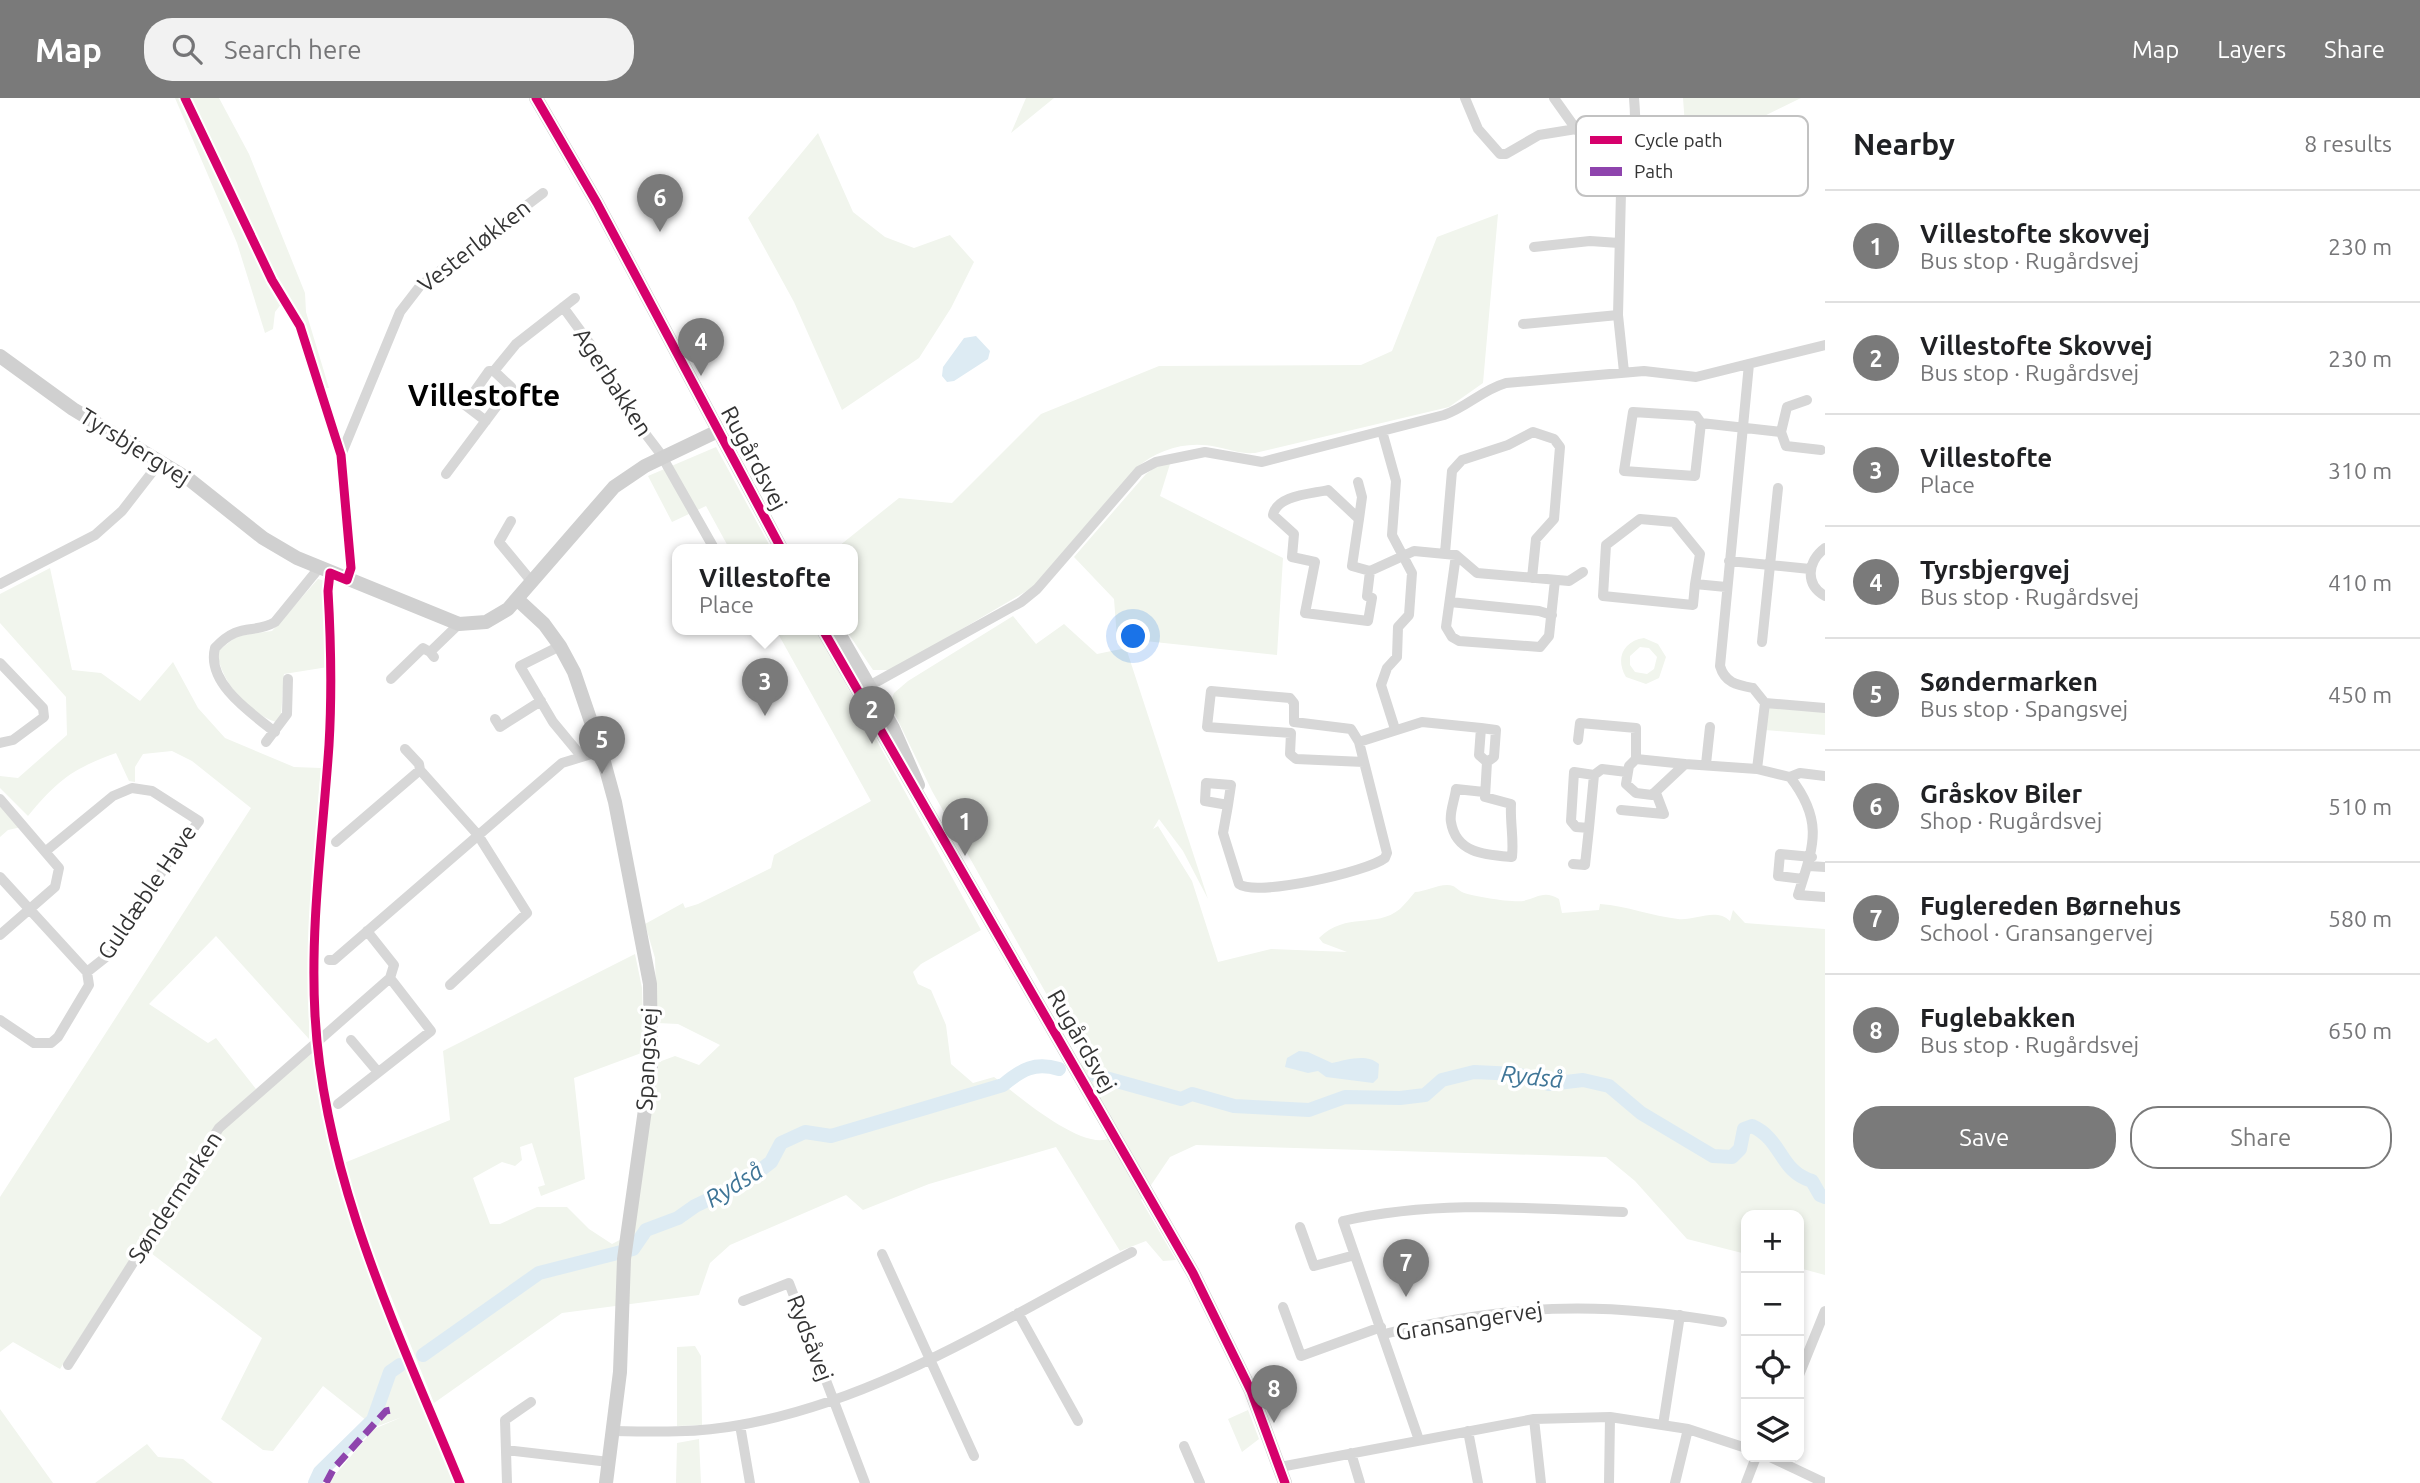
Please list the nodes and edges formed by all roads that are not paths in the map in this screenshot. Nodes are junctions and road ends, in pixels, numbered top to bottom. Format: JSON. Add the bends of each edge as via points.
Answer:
{"nodes":[{"id":1,"x":537,"y":98,"type":"edge"},
{"id":2,"x":1465,"y":98,"type":"edge"},
{"id":3,"x":1554,"y":98,"type":"edge"},
{"id":4,"x":1634,"y":98,"type":"edge"},
{"id":5,"x":1635,"y":116,"type":"edge"},
{"id":6,"x":1576,"y":129,"type":"joint"},
{"id":7,"x":543,"y":193,"type":"dead end"},
{"id":8,"x":1621,"y":196,"type":"edge"},
{"id":9,"x":1619,"y":243,"type":"junction"},
{"id":10,"x":1534,"y":247,"type":"dead end"},
{"id":11,"x":575,"y":298,"type":"dead end"},
{"id":12,"x":563,"y":307,"type":"junction"},
{"id":13,"x":1618,"y":315,"type":"junction"},
{"id":14,"x":1523,"y":324,"type":"dead end"},
{"id":15,"x":1825,"y":345,"type":"edge"},
{"id":16,"x":0,"y":356,"type":"edge"},
{"id":17,"x":1749,"y":364,"type":"junction"},
{"id":18,"x":494,"y":370,"type":"junction"},
{"id":19,"x":1624,"y":373,"type":"junction"},
{"id":20,"x":1807,"y":400,"type":"dead end"},
{"id":21,"x":486,"y":421,"type":"junction"},
{"id":22,"x":1701,"y":423,"type":"junction"},
{"id":23,"x":1742,"y":427,"type":"junction"},
{"id":24,"x":718,"y":431,"type":"junction"},
{"id":25,"x":1382,"y":431,"type":"junction"},
{"id":26,"x":1781,"y":432,"type":"junction"},
{"id":27,"x":1821,"y":450,"type":"dead end"},
{"id":28,"x":662,"y":458,"type":"junction"},
{"id":29,"x":160,"y":462,"type":"junction"},
{"id":30,"x":446,"y":474,"type":"dead end"},
{"id":31,"x":1358,"y":482,"type":"dead end"},
{"id":32,"x":1778,"y":488,"type":"dead end"},
{"id":33,"x":1359,"y":519,"type":"junction"},
{"id":34,"x":510,"y":521,"type":"dead end"},
{"id":35,"x":712,"y":544,"type":"edge"},
{"id":36,"x":778,"y":544,"type":"edge"},
{"id":37,"x":1825,"y":548,"type":"edge"},
{"id":38,"x":1451,"y":554,"type":"junction"},
{"id":39,"x":1402,"y":555,"type":"junction"},
{"id":40,"x":1729,"y":561,"type":"junction"},
{"id":41,"x":1770,"y":566,"type":"junction"},
{"id":42,"x":320,"y":568,"type":"junction"},
{"id":43,"x":1810,"y":569,"type":"junction"},
{"id":44,"x":1370,"y":571,"type":"junction"},
{"id":45,"x":1583,"y":572,"type":"dead end"},
{"id":46,"x":1532,"y":578,"type":"junction"},
{"id":47,"x":347,"y":580,"type":"junction"},
{"id":48,"x":1555,"y":580,"type":"junction"},
{"id":49,"x":532,"y":582,"type":"junction"},
{"id":50,"x":0,"y":584,"type":"edge"},
{"id":51,"x":1695,"y":584,"type":"junction"},
{"id":52,"x":1727,"y":587,"type":"junction"},
{"id":53,"x":1825,"y":596,"type":"edge"},
{"id":54,"x":517,"y":599,"type":"junction"},
{"id":55,"x":1450,"y":602,"type":"junction"},
{"id":56,"x":1552,"y":615,"type":"junction"},
{"id":57,"x":459,"y":624,"type":"junction"},
{"id":58,"x":831,"y":635,"type":"edge"},
{"id":59,"x":1762,"y":642,"type":"dead end"},
{"id":60,"x":560,"y":646,"type":"junction"},
{"id":61,"x":0,"y":663,"type":"edge"},
{"id":62,"x":288,"y":679,"type":"dead end"},
{"id":63,"x":391,"y":679,"type":"dead end"},
{"id":64,"x":866,"y":693,"type":"junction"},
{"id":65,"x":541,"y":701,"type":"junction"},
{"id":66,"x":1765,"y":703,"type":"junction"},
{"id":67,"x":1825,"y":708,"type":"edge"},
{"id":68,"x":495,"y":719,"type":"dead end"},
{"id":69,"x":1710,"y":727,"type":"dead end"},
{"id":70,"x":1481,"y":728,"type":"junction"},
{"id":71,"x":1395,"y":729,"type":"junction"},
{"id":72,"x":275,"y":732,"type":"junction"},
{"id":73,"x":1578,"y":740,"type":"dead end"},
{"id":74,"x":1359,"y":741,"type":"junction"},
{"id":75,"x":266,"y":742,"type":"dead end"},
{"id":76,"x":0,"y":743,"type":"edge"},
{"id":77,"x":405,"y":749,"type":"dead end"},
{"id":78,"x":601,"y":751,"type":"junction"},
{"id":79,"x":582,"y":757,"type":"junction"},
{"id":80,"x":1636,"y":759,"type":"junction"},
{"id":81,"x":1364,"y":762,"type":"junction"},
{"id":82,"x":1487,"y":762,"type":"junction"},
{"id":83,"x":1685,"y":764,"type":"junction"},
{"id":84,"x":1706,"y":765,"type":"junction"},
{"id":85,"x":1757,"y":769,"type":"junction"},
{"id":86,"x":420,"y":770,"type":"junction"},
{"id":87,"x":1627,"y":772,"type":"junction"},
{"id":88,"x":1594,"y":775,"type":"junction"},
{"id":89,"x":1825,"y":776,"type":"edge"},
{"id":90,"x":1790,"y":778,"type":"junction"},
{"id":91,"x":1484,"y":792,"type":"junction"},
{"id":92,"x":1656,"y":793,"type":"junction"},
{"id":93,"x":0,"y":799,"type":"edge"},
{"id":94,"x":1228,"y":805,"type":"dead end"},
{"id":95,"x":1621,"y":810,"type":"dead end"},
{"id":96,"x":1589,"y":828,"type":"junction"},
{"id":97,"x":478,"y":835,"type":"junction"},
{"id":98,"x":337,"y":842,"type":"dead end"},
{"id":99,"x":46,"y":851,"type":"junction"},
{"id":100,"x":1811,"y":862,"type":"junction"},
{"id":101,"x":1573,"y":864,"type":"dead end"},
{"id":102,"x":1825,"y":867,"type":"edge"},
{"id":103,"x":1,"y":877,"type":"edge"},
{"id":104,"x":1803,"y":879,"type":"junction"},
{"id":105,"x":1825,"y":897,"type":"edge"},
{"id":106,"x":29,"y":910,"type":"junction"},
{"id":107,"x":367,"y":931,"type":"junction"},
{"id":108,"x":0,"y":935,"type":"edge"},
{"id":109,"x":329,"y":960,"type":"dead end"},
{"id":110,"x":87,"y":972,"type":"junction"},
{"id":111,"x":390,"y":978,"type":"junction"},
{"id":112,"x":450,"y":985,"type":"dead end"},
{"id":113,"x":0,"y":1020,"type":"edge"},
{"id":114,"x":351,"y":1040,"type":"dead end"},
{"id":115,"x":378,"y":1072,"type":"junction"},
{"id":116,"x":338,"y":1104,"type":"dead end"},
{"id":117,"x":1622,"y":1212,"type":"dead end"},
{"id":118,"x":1300,"y":1227,"type":"dead end"},
{"id":119,"x":1132,"y":1252,"type":"dead end"},
{"id":120,"x":882,"y":1254,"type":"dead end"},
{"id":121,"x":1355,"y":1255,"type":"junction"},
{"id":122,"x":743,"y":1301,"type":"dead end"},
{"id":123,"x":1283,"y":1307,"type":"dead end"},
{"id":124,"x":1825,"y":1311,"type":"edge"},
{"id":125,"x":1018,"y":1313,"type":"junction"},
{"id":126,"x":1680,"y":1315,"type":"junction"},
{"id":127,"x":1722,"y":1322,"type":"dead end"},
{"id":128,"x":1382,"y":1331,"type":"junction"},
{"id":129,"x":930,"y":1358,"type":"junction"},
{"id":130,"x":1804,"y":1363,"type":"edge"},
{"id":131,"x":68,"y":1366,"type":"dead end"},
{"id":132,"x":834,"y":1400,"type":"junction"},
{"id":133,"x":531,"y":1402,"type":"dead end"},
{"id":134,"x":1609,"y":1417,"type":"junction"},
{"id":135,"x":1534,"y":1419,"type":"junction"},
{"id":136,"x":1078,"y":1421,"type":"dead end"},
{"id":137,"x":740,"y":1425,"type":"junction"},
{"id":138,"x":1663,"y":1425,"type":"junction"},
{"id":139,"x":1688,"y":1429,"type":"junction"},
{"id":140,"x":613,"y":1431,"type":"junction"},
{"id":141,"x":1468,"y":1431,"type":"junction"},
{"id":142,"x":1419,"y":1440,"type":"junction"},
{"id":143,"x":1184,"y":1446,"type":"dead end"},
{"id":144,"x":1741,"y":1446,"type":"edge"},
{"id":145,"x":506,"y":1450,"type":"junction"},
{"id":146,"x":1351,"y":1453,"type":"junction"},
{"id":147,"x":974,"y":1456,"type":"dead end"},
{"id":148,"x":609,"y":1462,"type":"junction"},
{"id":149,"x":1754,"y":1462,"type":"edge"},
{"id":150,"x":1780,"y":1462,"type":"edge"},
{"id":151,"x":1280,"y":1467,"type":"junction"},
{"id":152,"x":1818,"y":1481,"type":"edge"},
{"id":153,"x":507,"y":1483,"type":"edge"},
{"id":154,"x":606,"y":1483,"type":"edge"},
{"id":155,"x":750,"y":1483,"type":"edge"},
{"id":156,"x":865,"y":1483,"type":"edge"},
{"id":157,"x":1200,"y":1483,"type":"edge"},
{"id":158,"x":1285,"y":1483,"type":"edge"},
{"id":159,"x":1360,"y":1483,"type":"edge"},
{"id":160,"x":1478,"y":1483,"type":"edge"},
{"id":161,"x":1541,"y":1483,"type":"edge"},
{"id":162,"x":1609,"y":1483,"type":"edge"},
{"id":163,"x":1675,"y":1483,"type":"edge"},
{"id":164,"x":1746,"y":1483,"type":"edge"}],
"edges":[{"from":1,"to":24,"type":"street","name":"Rugårdsvej"},
{"from":2,"to":6,"type":"street","via":[[1478,129],[1500,154],[1539,135]]},
{"from":3,"to":6,"type":"street"},
{"from":4,"to":5,"type":"street"},
{"from":7,"to":47,"type":"street","name":"Vesterløkken","via":[[420,286],[400,312],[341,455],[351,568]]},
{"from":8,"to":9,"type":"street"},
{"from":9,"to":10,"type":"street"},
{"from":9,"to":13,"type":"street"},
{"from":11,"to":12,"type":"street","name":"Agerbakken"},
{"from":12,"to":18,"type":"street","name":"Agerbakken","via":[[516,344]]},
{"from":12,"to":28,"type":"street","name":"Agerbakken"},
{"from":13,"to":14,"type":"street"},
{"from":13,"to":19,"type":"street"},
{"from":15,"to":17,"type":"street"},
{"from":16,"to":29,"type":"street","name":"Tyrsbjergvej","via":[[73,409]]},
{"from":17,"to":19,"type":"street","via":[[1696,377]]},
{"from":17,"to":23,"type":"street"},
{"from":18,"to":21,"type":"street","via":[[511,387]]},
{"from":18,"to":21,"type":"street","name":"Agerbakken","via":[[465,405]]},
{"from":19,"to":25,"type":"street","via":[[1506,383],[1488,388],[1460,409]]},
{"from":20,"to":26,"type":"street","via":[[1787,407]]},
{"from":21,"to":30,"type":"street"},
{"from":22,"to":22,"type":"street","via":[[1695,476],[1624,471],[1633,412],[1696,416]]},
{"from":22,"to":23,"type":"street"},
{"from":23,"to":26,"type":"street"},
{"from":23,"to":40,"type":"street"},
{"from":24,"to":28,"type":"street","name":"Tyrsbjergvej"},
{"from":24,"to":36,"type":"street","name":"Rugårdsvej"},
{"from":25,"to":39,"type":"street","via":[[1396,481],[1392,535]]},
{"from":25,"to":64,"type":"street","via":[[1262,462],[1205,452],[1156,461],[1139,471],[1021,602]]},
{"from":26,"to":27,"type":"street","via":[[1786,446]]},
{"from":28,"to":35,"type":"street"},
{"from":28,"to":49,"type":"street","name":"Tyrsbjergvej","via":[[628,475],[603,497]]},
{"from":29,"to":42,"type":"street","name":"Tyrsbjergvej","via":[[277,548]]},
{"from":29,"to":50,"type":"street","via":[[122,510],[95,535]]},
{"from":31,"to":33,"type":"street","via":[[1362,497]]},
{"from":32,"to":41,"type":"street"},
{"from":33,"to":44,"type":"street","via":[[1352,566]]},
{"from":33,"to":44,"type":"street","via":[[1328,490],[1281,502],[1273,515],[1294,534],[1292,557],[1315,562],[1305,613],[1368,621]]},
{"from":34,"to":49,"type":"street","via":[[499,542]]},
{"from":37,"to":43,"type":"street"},
{"from":38,"to":39,"type":"street","via":[[1414,551]]},
{"from":38,"to":46,"type":"street","via":[[1477,573]]},
{"from":38,"to":46,"type":"street","via":[[1452,471],[1462,460],[1533,432],[1549,436],[1560,447],[1554,519],[1536,539]]},
{"from":38,"to":55,"type":"street"},
{"from":39,"to":44,"type":"street"},
{"from":39,"to":71,"type":"street","via":[[1412,573],[1409,615],[1398,627],[1397,657],[1381,685]]},
{"from":40,"to":41,"type":"street"},
{"from":40,"to":52,"type":"street"},
{"from":41,"to":43,"type":"street"},
{"from":41,"to":59,"type":"street"},
{"from":42,"to":47,"type":"street","name":"Tyrsbjergvej"},
{"from":42,"to":72,"type":"street","via":[[275,622],[241,628],[215,648],[214,665],[237,700]]},
{"from":43,"to":53,"type":"street","via":[[1814,587]]},
{"from":45,"to":48,"type":"street","via":[[1569,581]]},
{"from":46,"to":48,"type":"street"},
{"from":47,"to":57,"type":"street","name":"Tyrsbjergvej"},
{"from":48,"to":56,"type":"street"},
{"from":49,"to":54,"type":"street","name":"Tyrsbjergvej"},
{"from":51,"to":51,"type":"street","via":[[1700,554],[1674,522],[1640,519],[1606,545],[1602,596],[1693,605]]},
{"from":51,"to":52,"type":"street"},
{"from":52,"to":66,"type":"street","via":[[1722,672],[1736,685],[1753,688]]},
{"from":54,"to":57,"type":"street","name":"Tyrsbjergvej","via":[[498,617]]},
{"from":54,"to":60,"type":"street","name":"Spangsvej"},
{"from":55,"to":56,"type":"street"},
{"from":55,"to":56,"type":"street","via":[[1446,628],[1459,641],[1540,647],[1549,636]]},
{"from":57,"to":63,"type":"street","via":[[432,654],[423,648]]},
{"from":58,"to":64,"type":"street","name":"Rugårdsvej"},
{"from":60,"to":65,"type":"street","via":[[520,666]]},
{"from":60,"to":78,"type":"street","name":"Spangsvej","via":[[574,672]]},
{"from":61,"to":76,"type":"street","via":[[43,708],[44,717],[13,740]]},
{"from":62,"to":72,"type":"street","via":[[287,714]]},
{"from":64,"to":151,"type":"street","name":"Rugårdsvej","via":[[905,752],[935,824],[1196,1278],[1251,1391]]},
{"from":65,"to":68,"type":"street","via":[[500,727]]},
{"from":65,"to":79,"type":"street"},
{"from":66,"to":67,"type":"street"},
{"from":66,"to":85,"type":"street"},
{"from":69,"to":84,"type":"street"},
{"from":70,"to":71,"type":"street","via":[[1422,722]]},
{"from":70,"to":82,"type":"street","via":[[1479,755]]},
{"from":70,"to":82,"type":"street","via":[[1496,730],[1494,757]]},
{"from":71,"to":74,"type":"street"},
{"from":72,"to":75,"type":"street"},
{"from":73,"to":80,"type":"street","via":[[1580,723],[1636,728]]},
{"from":74,"to":81,"type":"street"},
{"from":74,"to":81,"type":"street","via":[[1350,729],[1294,722],[1290,698],[1211,691],[1207,727],[1291,733],[1290,754],[1296,759]]},
{"from":77,"to":86,"type":"street"},
{"from":78,"to":79,"type":"street"},
{"from":78,"to":140,"type":"street","name":"Spangsvej","via":[[647,960],[651,1012],[647,1107],[626,1233],[621,1372]]},
{"from":79,"to":97,"type":"street","via":[[562,763]]},
{"from":80,"to":83,"type":"street"},
{"from":80,"to":87,"type":"street"},
{"from":81,"to":94,"type":"street","via":[[1387,853],[1381,861],[1317,879],[1244,887],[1239,884],[1223,833]]},
{"from":82,"to":91,"type":"street"},
{"from":83,"to":84,"type":"street"},
{"from":83,"to":92,"type":"street"},
{"from":84,"to":85,"type":"street"},
{"from":85,"to":90,"type":"street"},
{"from":86,"to":97,"type":"street"},
{"from":86,"to":98,"type":"street"},
{"from":87,"to":88,"type":"street","via":[[1602,769]]},
{"from":87,"to":92,"type":"street","via":[[1630,790]]},
{"from":88,"to":96,"type":"street"},
{"from":88,"to":96,"type":"street","via":[[1574,772],[1571,821],[1576,827]]},
{"from":89,"to":90,"type":"street","via":[[1800,773]]},
{"from":90,"to":100,"type":"street","via":[[1810,812],[1815,839]]},
{"from":91,"to":91,"type":"street","via":[[1485,797],[1511,804],[1512,857],[1477,855],[1460,842],[1451,822],[1456,789]]},
{"from":92,"to":95,"type":"street","via":[[1664,814]]},
{"from":93,"to":99,"type":"street"},
{"from":96,"to":101,"type":"street","via":[[1585,865]]},
{"from":97,"to":107,"type":"street"},
{"from":97,"to":112,"type":"street","via":[[527,913]]},
{"from":99,"to":106,"type":"street","via":[[59,868],[59,878]]},
{"from":99,"to":110,"type":"street","name":"Guldæble Have","via":[[113,796],[132,788],[152,791],[199,821],[111,953]]},
{"from":100,"to":102,"type":"street"},
{"from":100,"to":104,"type":"street"},
{"from":100,"to":104,"type":"street","via":[[1780,854],[1778,876]]},
{"from":103,"to":106,"type":"street","name":"Guldæble Have"},
{"from":104,"to":105,"type":"street","via":[[1798,895]]},
{"from":106,"to":108,"type":"street"},
{"from":106,"to":110,"type":"street","name":"Guldæble Have"},
{"from":107,"to":109,"type":"street"},
{"from":107,"to":111,"type":"street","via":[[394,965]]},
{"from":110,"to":113,"type":"street","name":"Guldæble Have","via":[[85,994],[51,1043],[34,1043]]},
{"from":111,"to":115,"type":"street","via":[[431,1031]]},
{"from":111,"to":131,"type":"street","name":"Søndermarken","via":[[219,1128]]},
{"from":114,"to":115,"type":"street"},
{"from":115,"to":116,"type":"street"},
{"from":117,"to":121,"type":"street","via":[[1463,1206],[1377,1213],[1343,1221]]},
{"from":118,"to":121,"type":"street","via":[[1314,1266]]},
{"from":119,"to":125,"type":"street","name":"Rydsåvej"},
{"from":120,"to":129,"type":"street"},
{"from":121,"to":128,"type":"street"},
{"from":122,"to":132,"type":"street","name":"Rydsåvej","via":[[789,1283]]},
{"from":123,"to":128,"type":"street","name":"Gransangervej","via":[[1301,1356]]},
{"from":124,"to":130,"type":"street"},
{"from":125,"to":129,"type":"street","name":"Rydsåvej"},
{"from":125,"to":136,"type":"street"},
{"from":126,"to":127,"type":"street","name":"Gransangervej"},
{"from":126,"to":128,"type":"street","name":"Gransangervej","via":[[1615,1307],[1512,1309]]},
{"from":126,"to":138,"type":"street"},
{"from":128,"to":142,"type":"street"},
{"from":129,"to":132,"type":"street","name":"Rydsåvej"},
{"from":129,"to":147,"type":"street"},
{"from":132,"to":137,"type":"street","name":"Rydsåvej"},
{"from":132,"to":156,"type":"street","name":"Rydsåvej"},
{"from":133,"to":145,"type":"street","via":[[505,1420]]},
{"from":134,"to":135,"type":"street"},
{"from":134,"to":138,"type":"street"},
{"from":134,"to":162,"type":"street"},
{"from":135,"to":141,"type":"street"},
{"from":135,"to":161,"type":"street"},
{"from":137,"to":140,"type":"street","name":"Rydsåvej","via":[[682,1432]]},
{"from":137,"to":155,"type":"street"},
{"from":138,"to":139,"type":"street"},
{"from":139,"to":144,"type":"street"},
{"from":139,"to":163,"type":"street"},
{"from":140,"to":148,"type":"street","name":"Spangsvej"},
{"from":141,"to":142,"type":"street"},
{"from":141,"to":160,"type":"street"},
{"from":142,"to":146,"type":"street"},
{"from":143,"to":157,"type":"street"},
{"from":145,"to":148,"type":"street"},
{"from":145,"to":153,"type":"street"},
{"from":146,"to":151,"type":"street"},
{"from":146,"to":159,"type":"street"},
{"from":148,"to":154,"type":"street","name":"Spangsvej"},
{"from":149,"to":164,"type":"street"},
{"from":150,"to":152,"type":"street"},
{"from":151,"to":158,"type":"street","name":"Rugårdsvej"}]}
